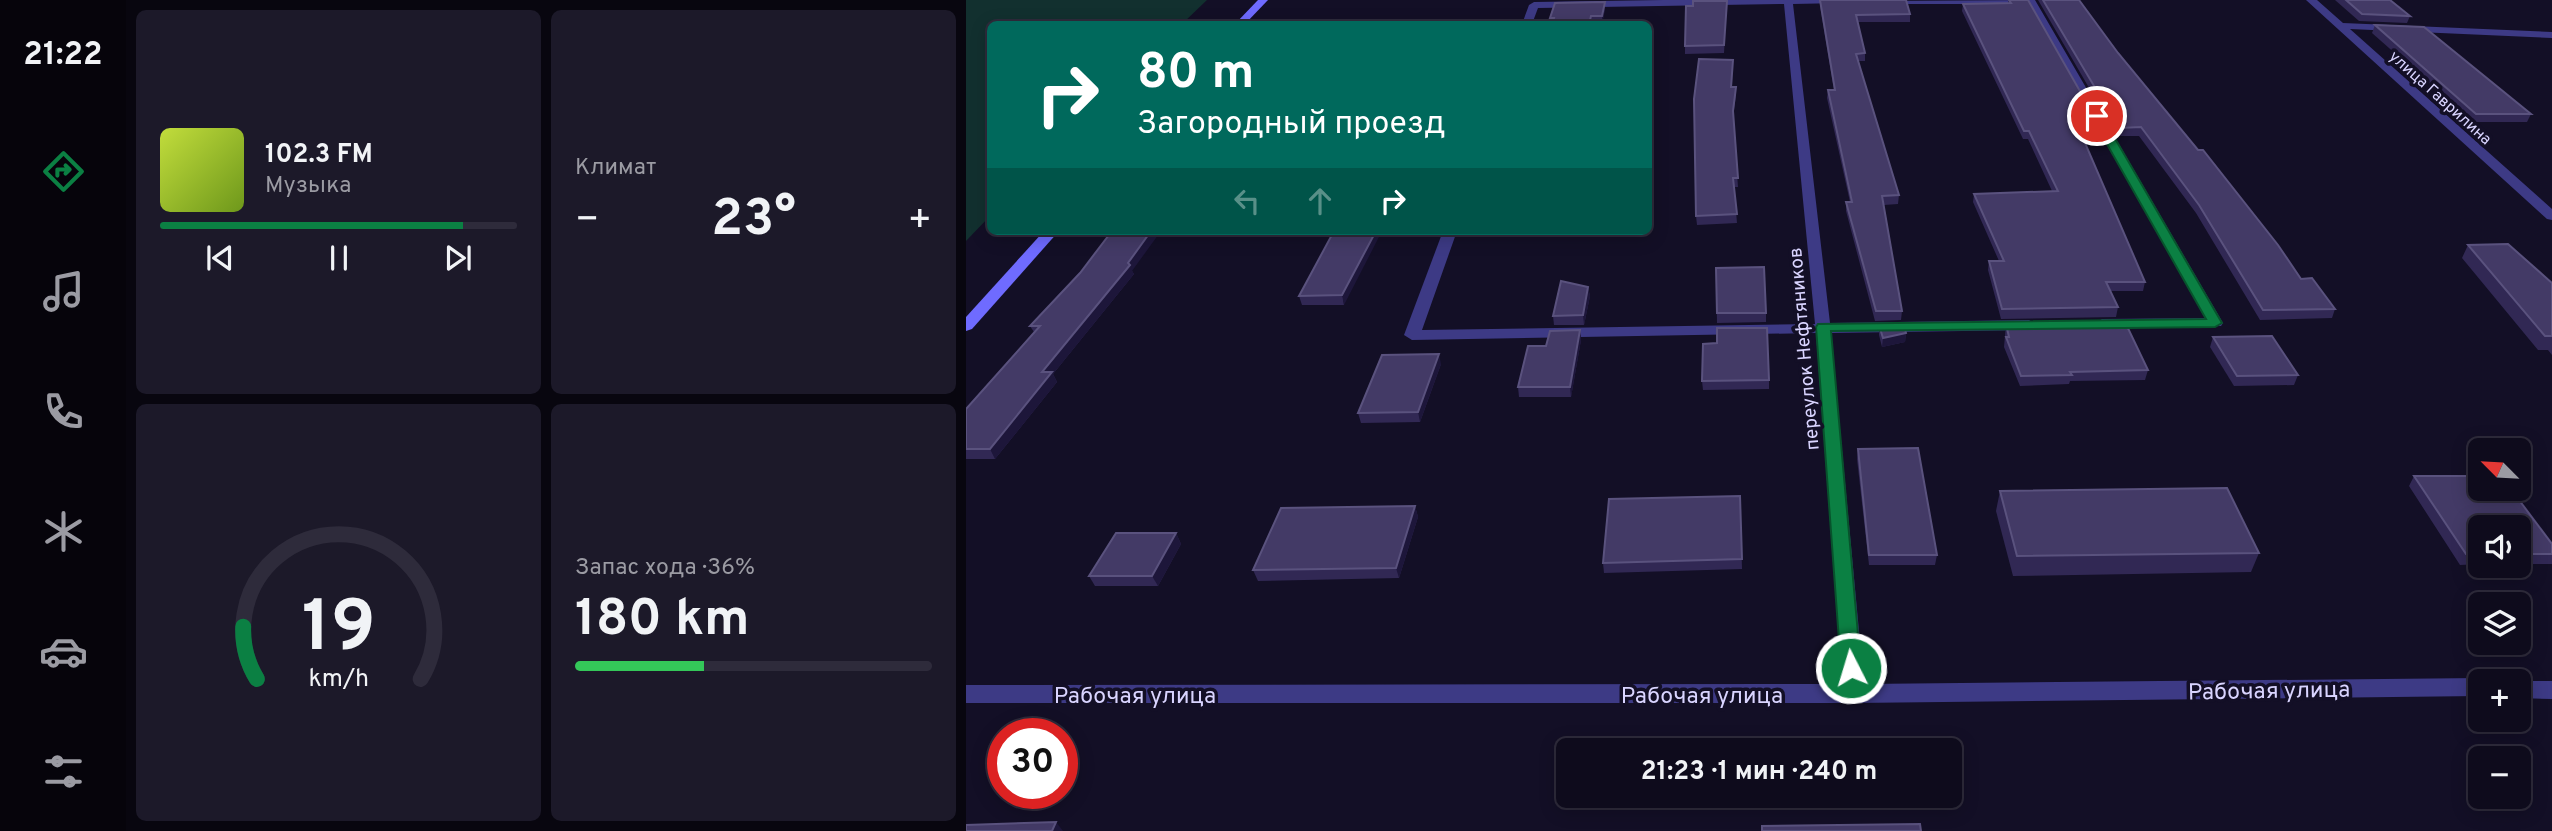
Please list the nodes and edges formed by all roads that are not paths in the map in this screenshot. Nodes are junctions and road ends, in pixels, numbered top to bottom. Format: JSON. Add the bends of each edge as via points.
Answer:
{"nodes":[{"id":1,"x":1263,"y":0,"type":"edge"},
{"id":2,"x":1788,"y":0,"type":"edge"},
{"id":3,"x":1855,"y":0,"type":"edge"},
{"id":4,"x":2311,"y":0,"type":"edge"},
{"id":5,"x":1869,"y":1,"type":"edge"},
{"id":6,"x":1244,"y":21,"type":"edge"},
{"id":7,"x":1528,"y":21,"type":"edge"},
{"id":8,"x":2339,"y":26,"type":"junction"},
{"id":9,"x":2552,"y":34,"type":"edge"},
{"id":10,"x":2552,"y":216,"type":"edge"},
{"id":11,"x":1048,"y":235,"type":"edge"},
{"id":12,"x":1449,"y":235,"type":"edge"},
{"id":13,"x":2080,"y":324,"type":"edge"},
{"id":14,"x":2039,"y":325,"type":"edge"},
{"id":15,"x":966,"y":326,"type":"edge"},
{"id":16,"x":1823,"y":327,"type":"junction"},
{"id":17,"x":2468,"y":687,"type":"edge"},
{"id":18,"x":2531,"y":690,"type":"edge"},
{"id":19,"x":2552,"y":691,"type":"edge"},
{"id":20,"x":966,"y":694,"type":"edge"},
{"id":21,"x":1854,"y":694,"type":"junction"}],
"edges":[{"from":1,"to":6,"type":"main road"},
{"from":2,"to":3,"type":"street"},
{"from":2,"to":7,"type":"street","via":[[1534,5]]},
{"from":2,"to":16,"type":"street","name":"переулок Нефтяников"},
{"from":4,"to":8,"type":"street","name":"улица Гаврилина"},
{"from":5,"to":13,"type":"street","via":[[2031,1],[2215,323]]},
{"from":8,"to":9,"type":"street"},
{"from":8,"to":10,"type":"street","name":"улица Гаврилина"},
{"from":11,"to":15,"type":"main road"},
{"from":12,"to":16,"type":"street","via":[[1412,335]]},
{"from":14,"to":16,"type":"street"},
{"from":16,"to":21,"type":"street","name":"переулок Нефтяников"},
{"from":17,"to":21,"type":"street","name":"Рабочая улица"},
{"from":18,"to":19,"type":"street"},
{"from":20,"to":21,"type":"street","name":"Рабочая улица"}]}
